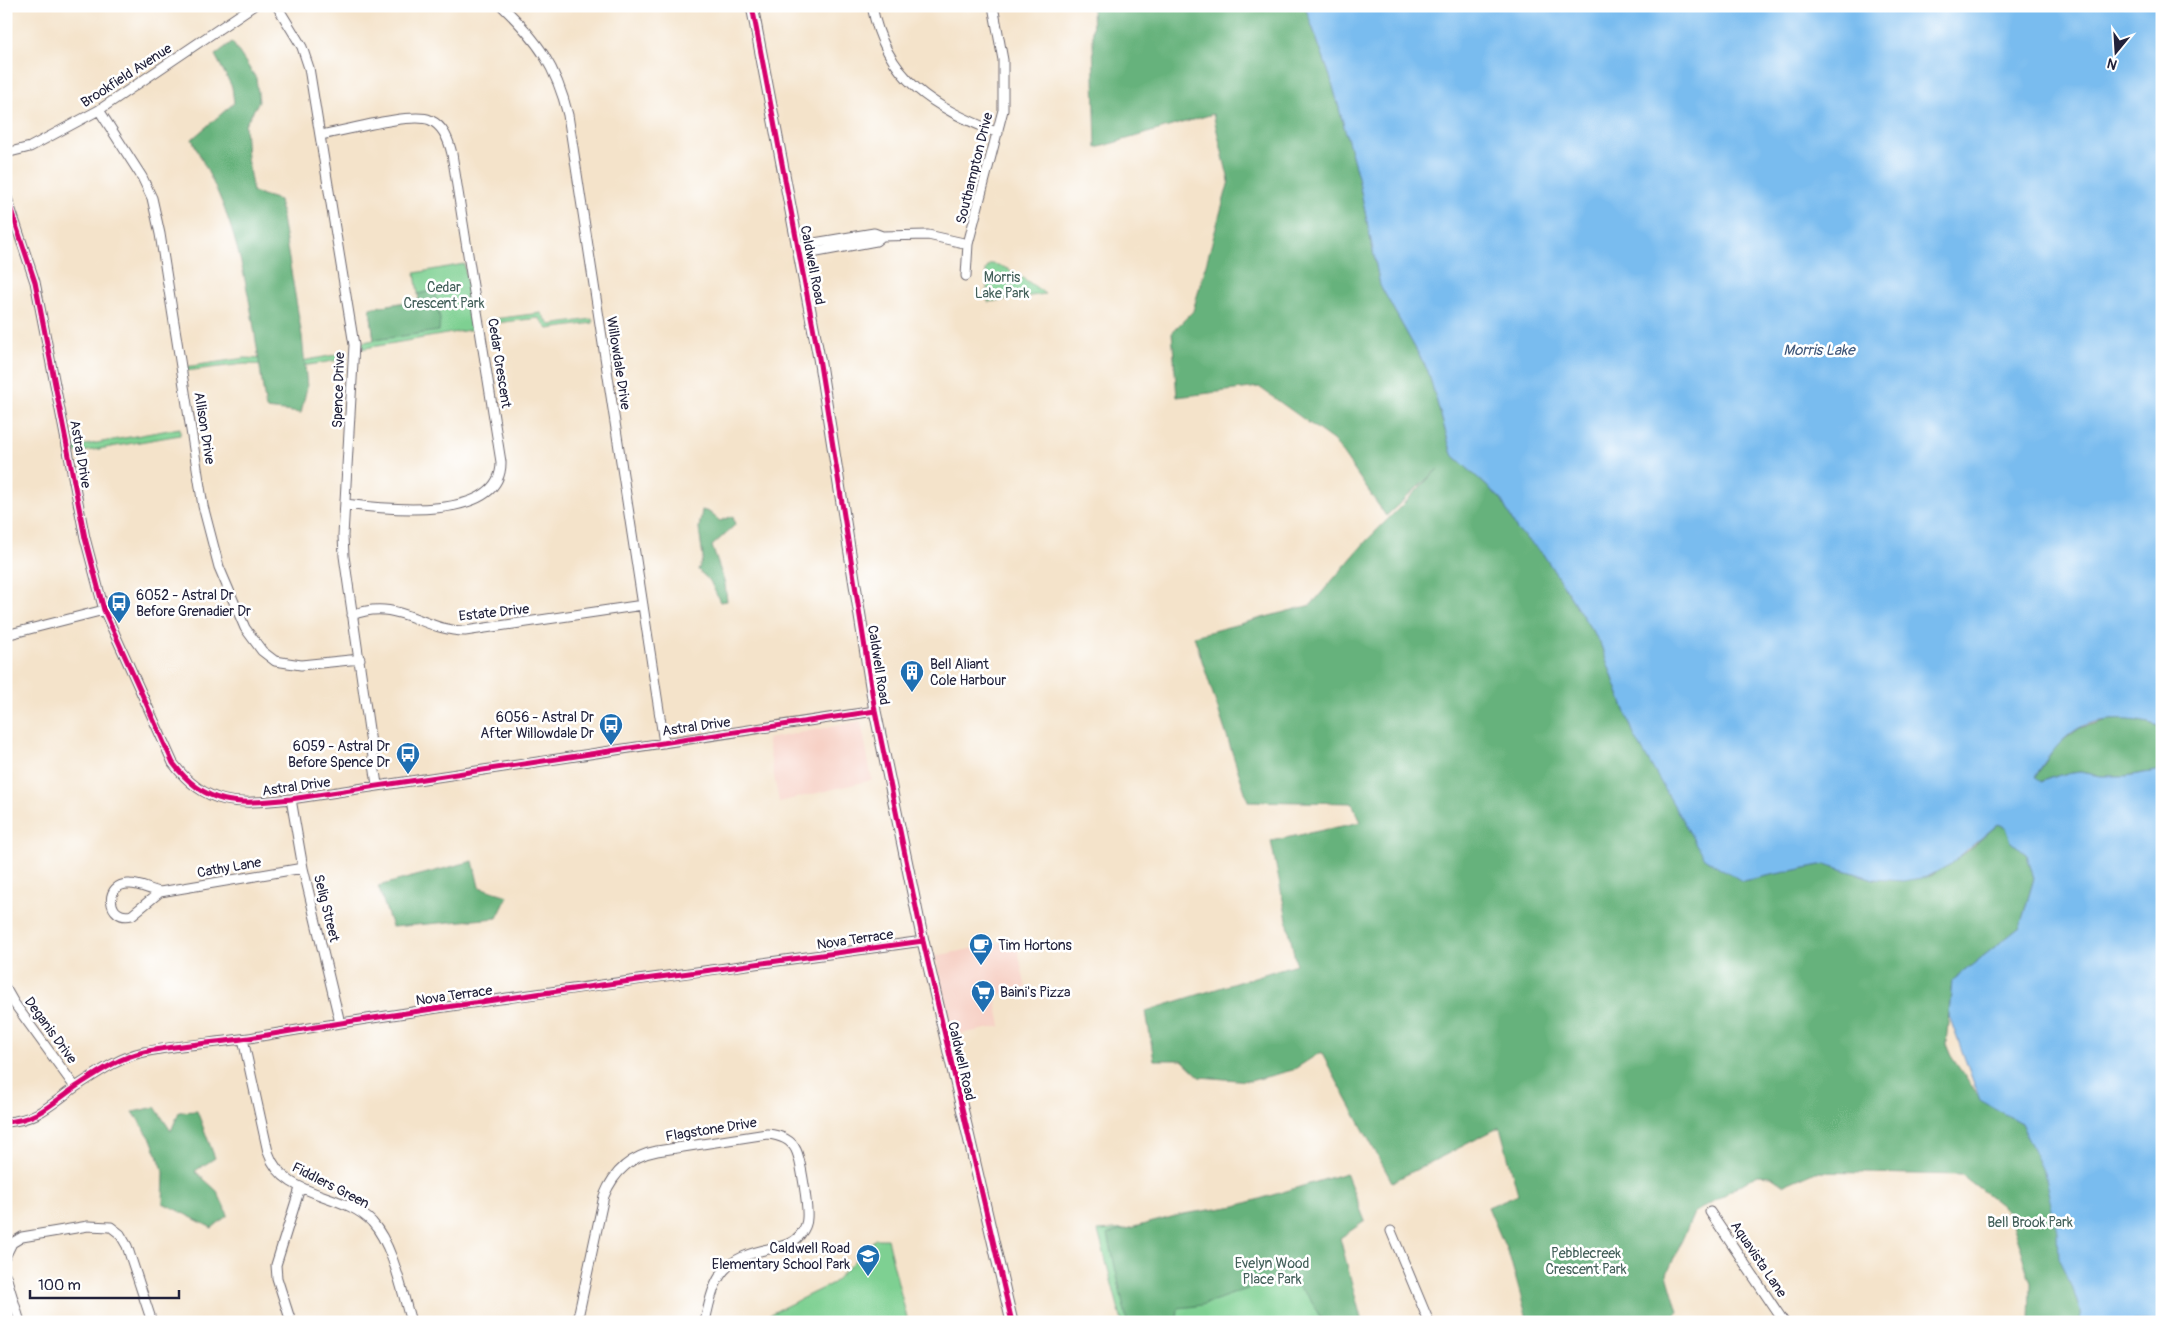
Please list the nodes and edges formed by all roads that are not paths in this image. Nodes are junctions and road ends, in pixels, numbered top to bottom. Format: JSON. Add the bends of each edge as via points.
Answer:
{"nodes":[{"id":1,"x":253,"y":6,"type":"edge"},
{"id":2,"x":276,"y":6,"type":"edge"},
{"id":3,"x":502,"y":6,"type":"edge"},
{"id":4,"x":752,"y":6,"type":"edge"},
{"id":5,"x":872,"y":6,"type":"edge"},
{"id":6,"x":993,"y":6,"type":"edge"},
{"id":7,"x":99,"y":110,"type":"junction"},
{"id":8,"x":998,"y":133,"type":"junction"},
{"id":9,"x":320,"y":135,"type":"junction"},
{"id":10,"x":6,"y":153,"type":"edge"},
{"id":11,"x":6,"y":195,"type":"edge"},
{"id":12,"x":968,"y":244,"type":"junction"},
{"id":13,"x":800,"y":250,"type":"junction"},
{"id":14,"x":966,"y":276,"type":"dead end"},
{"id":15,"x":345,"y":504,"type":"junction"},
{"id":16,"x":643,"y":605,"type":"junction"},
{"id":17,"x":104,"y":610,"type":"junction"},
{"id":18,"x":352,"y":615,"type":"junction"},
{"id":19,"x":6,"y":635,"type":"edge"},
{"id":20,"x":360,"y":659,"type":"junction"},
{"id":21,"x":875,"y":711,"type":"junction"},
{"id":22,"x":664,"y":743,"type":"junction"},
{"id":23,"x":377,"y":785,"type":"junction"},
{"id":24,"x":291,"y":799,"type":"junction"},
{"id":25,"x":303,"y":868,"type":"junction"},
{"id":26,"x":160,"y":892,"type":"junction"},
{"id":27,"x":923,"y":941,"type":"junction"},
{"id":28,"x":6,"y":989,"type":"edge"},
{"id":29,"x":340,"y":1023,"type":"junction"},
{"id":30,"x":243,"y":1040,"type":"junction"},
{"id":31,"x":75,"y":1087,"type":"junction"},
{"id":32,"x":6,"y":1122,"type":"edge"},
{"id":33,"x":300,"y":1188,"type":"junction"},
{"id":34,"x":1710,"y":1212,"type":"dead end"},
{"id":35,"x":1392,"y":1230,"type":"dead end"},
{"id":36,"x":6,"y":1255,"type":"edge"},
{"id":37,"x":6,"y":1276,"type":"edge"},
{"id":38,"x":20,"y":1322,"type":"edge"},
{"id":39,"x":152,"y":1322,"type":"edge"},
{"id":40,"x":291,"y":1322,"type":"edge"},
{"id":41,"x":411,"y":1322,"type":"edge"},
{"id":42,"x":577,"y":1322,"type":"edge"},
{"id":43,"x":705,"y":1322,"type":"edge"},
{"id":44,"x":1012,"y":1322,"type":"edge"},
{"id":45,"x":1429,"y":1322,"type":"edge"},
{"id":46,"x":1784,"y":1322,"type":"edge"}],
"edges":[{"from":1,"to":7,"type":"street","name":"Brookfield Avenue"},
{"from":2,"to":9,"type":"street","name":"Spence Drive","via":[[306,56]]},
{"from":3,"to":16,"type":"street","name":"Willowdale Drive","via":[[528,31],[543,52],[555,75],[568,115]]},
{"from":4,"to":13,"type":"street","name":"Caldwell Road"},
{"from":5,"to":8,"type":"street","via":[[883,44],[909,82],[951,114]]},
{"from":6,"to":8,"type":"street","name":"Southampton Drive","via":[[1003,60],[1003,110]]},
{"from":7,"to":10,"type":"street","name":"Brookfield Avenue","via":[[30,147]]},
{"from":7,"to":20,"type":"street","name":"Allison Drive","via":[[152,198],[162,243],[203,506],[220,567],[245,628],[262,651],[276,661],[301,665]]},
{"from":8,"to":12,"type":"street","name":"Southampton Drive"},
{"from":9,"to":15,"type":"street","name":"Spence Drive","via":[[354,345]]},
{"from":9,"to":15,"type":"street","name":"Cedar Crescent","via":[[416,117],[434,122],[445,134],[452,154],[501,462],[499,477],[491,490],[477,499],[443,507],[380,508]]},
{"from":11,"to":17,"type":"street","name":"Astral Drive","via":[[35,282],[85,538]]},
{"from":12,"to":13,"type":"street","via":[[928,235],[882,236],[817,252]]},
{"from":12,"to":14,"type":"street","name":"Southampton Drive"},
{"from":13,"to":21,"type":"street","name":"Caldwell Road"},
{"from":15,"to":18,"type":"street","name":"Spence Drive","via":[[344,556]]},
{"from":16,"to":18,"type":"street","name":"Estate Drive","via":[[465,631],[443,628],[388,610],[367,610]]},
{"from":16,"to":22,"type":"street","name":"Willowdale Drive"},
{"from":17,"to":19,"type":"street"},
{"from":17,"to":24,"type":"street","name":"Astral Drive","via":[[169,756],[181,775],[209,795],[229,801],[244,804]]},
{"from":18,"to":20,"type":"street","name":"Spence Drive"},
{"from":20,"to":23,"type":"street","name":"Spence Drive"},
{"from":21,"to":22,"type":"street","name":"Astral Drive"},
{"from":21,"to":27,"type":"street","name":"Caldwell Road"},
{"from":22,"to":23,"type":"street","name":"Astral Drive"},
{"from":23,"to":24,"type":"street","name":"Astral Drive"},
{"from":24,"to":25,"type":"street","name":"Selig Street"},
{"from":25,"to":26,"type":"street","name":"Cathy Lane"},
{"from":25,"to":29,"type":"street","name":"Selig Street"},
{"from":26,"to":26,"type":"street","name":"Cathy Lane","via":[[122,884],[114,890],[111,905],[118,913],[132,915]]},
{"from":27,"to":29,"type":"street","name":"Nova Terrace"},
{"from":27,"to":44,"type":"street","name":"Caldwell Road"},
{"from":28,"to":31,"type":"street","name":"Deganis Drive"},
{"from":29,"to":30,"type":"street","name":"Nova Terrace"},
{"from":30,"to":31,"type":"street","name":"Nova Terrace","via":[[141,1053]]},
{"from":30,"to":33,"type":"street","name":"Fiddlers Green","via":[[270,1158],[283,1177]]},
{"from":31,"to":32,"type":"street","name":"Nova Terrace","via":[[42,1112]]},
{"from":33,"to":40,"type":"street","via":[[276,1265]]},
{"from":33,"to":41,"type":"street","name":"Fiddlers Green","via":[[353,1209],[373,1224],[388,1251]]},
{"from":34,"to":46,"type":"street","name":"Aquavista Lane"},
{"from":35,"to":45,"type":"street"},
{"from":36,"to":39,"type":"street","via":[[12,1243],[22,1237],[95,1225],[111,1227],[127,1246]]},
{"from":37,"to":38,"type":"street"},
{"from":42,"to":43,"type":"street","name":"Flagstone Drive","via":[[604,1196],[625,1165],[657,1151],[767,1134],[780,1136],[796,1150],[807,1215],[804,1228],[800,1236],[789,1244],[751,1252],[731,1263],[721,1273],[712,1293]]}]}
